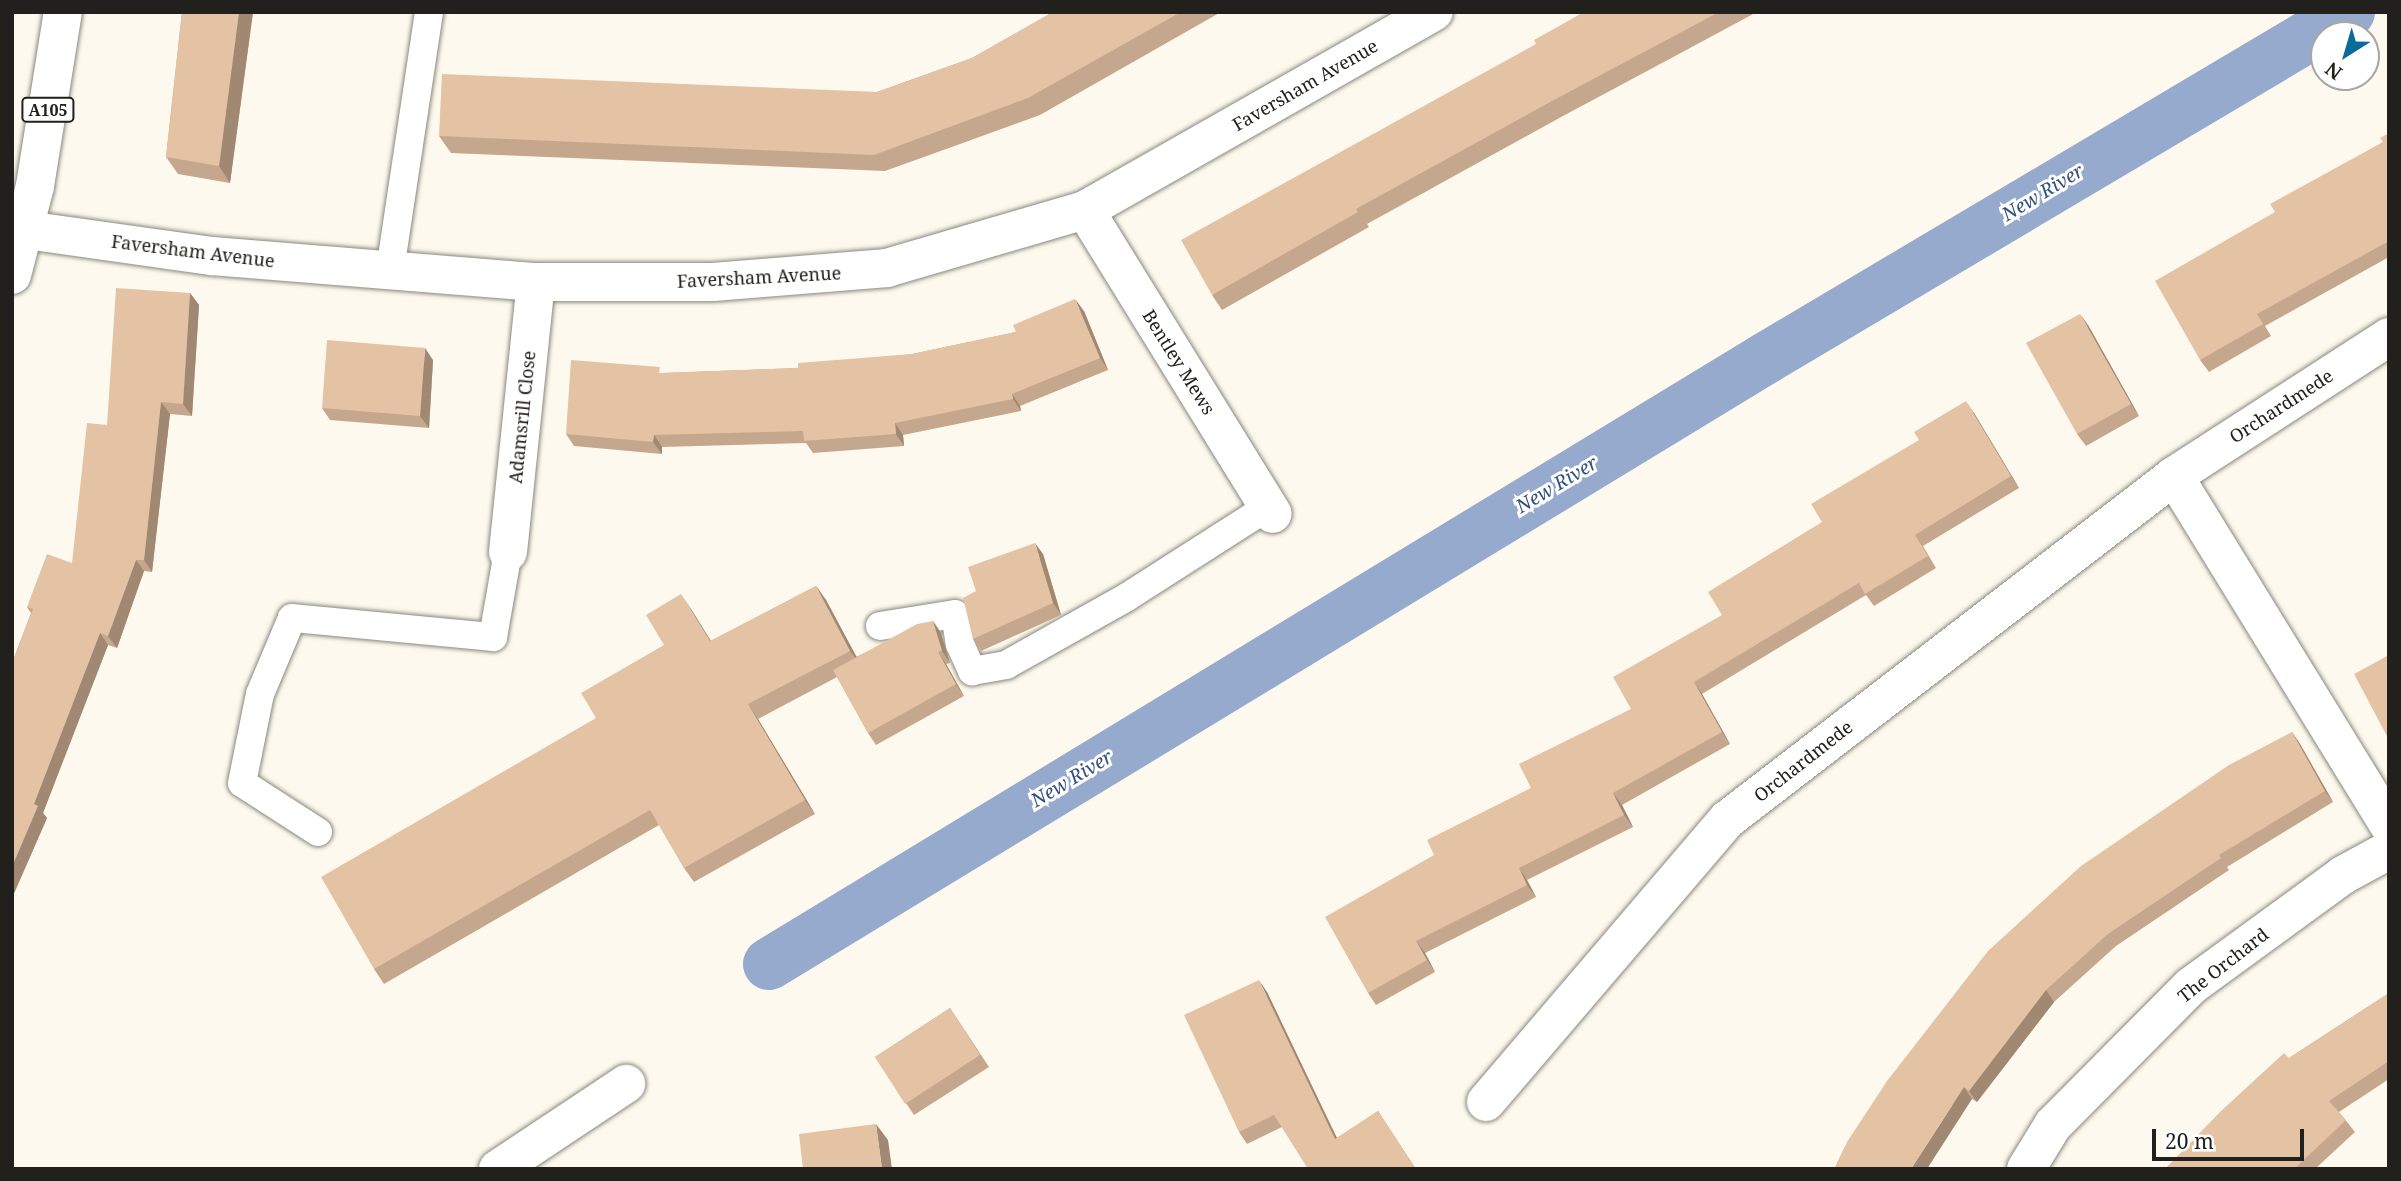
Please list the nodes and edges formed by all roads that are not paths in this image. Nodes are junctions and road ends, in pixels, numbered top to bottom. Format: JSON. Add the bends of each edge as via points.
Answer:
{"nodes":[{"id":1,"x":63,"y":12,"type":"edge"},
{"id":2,"x":429,"y":12,"type":"edge"},
{"id":3,"x":1434,"y":12,"type":"edge"},
{"id":4,"x":1084,"y":211,"type":"junction"},
{"id":5,"x":26,"y":230,"type":"junction"},
{"id":6,"x":390,"y":270,"type":"junction"},
{"id":7,"x":12,"y":275,"type":"edge"},
{"id":8,"x":536,"y":282,"type":"junction"},
{"id":9,"x":2389,"y":337,"type":"edge"},
{"id":10,"x":2174,"y":476,"type":"junction"},
{"id":11,"x":1271,"y":510,"type":"joint"},
{"id":12,"x":508,"y":552,"type":"joint"},
{"id":13,"x":880,"y":626,"type":"dead end"},
{"id":14,"x":2389,"y":825,"type":"edge"},
{"id":15,"x":318,"y":832,"type":"dead end"},
{"id":16,"x":2389,"y":850,"type":"edge"},
{"id":17,"x":626,"y":1084,"type":"dead end"},
{"id":18,"x":1486,"y":1102,"type":"dead end"},
{"id":19,"x":498,"y":1169,"type":"edge"},
{"id":20,"x":2026,"y":1169,"type":"edge"}],
"edges":[{"from":1,"to":5,"type":"street","number":"A105"},
{"from":2,"to":6,"type":"lane"},
{"from":3,"to":4,"type":"street","name":"Faversham Avenue"},
{"from":4,"to":8,"type":"street","name":"Faversham Avenue","via":[[887,268],[713,282]]},
{"from":4,"to":11,"type":"street","name":"Bentley Mews"},
{"from":5,"to":6,"type":"street","name":"Faversham Avenue","via":[[212,256]]},
{"from":5,"to":7,"type":"street","number":"A105"},
{"from":6,"to":8,"type":"street","name":"Faversham Avenue"},
{"from":8,"to":12,"type":"street","name":"Adamsrill Close"},
{"from":9,"to":10,"type":"street","name":"Orchardmede"},
{"from":10,"to":14,"type":"street"},
{"from":10,"to":18,"type":"street","name":"Orchardmede","via":[[1727,819]]},
{"from":11,"to":13,"type":"lane","via":[[1006,664],[972,671],[960,644],[955,614]]},
{"from":12,"to":15,"type":"lane","via":[[493,637],[292,618],[260,694],[242,783]]},
{"from":16,"to":20,"type":"street","name":"The Orchard","via":[[2343,875],[2191,986],[2053,1125]]},
{"from":17,"to":19,"type":"street"}]}
